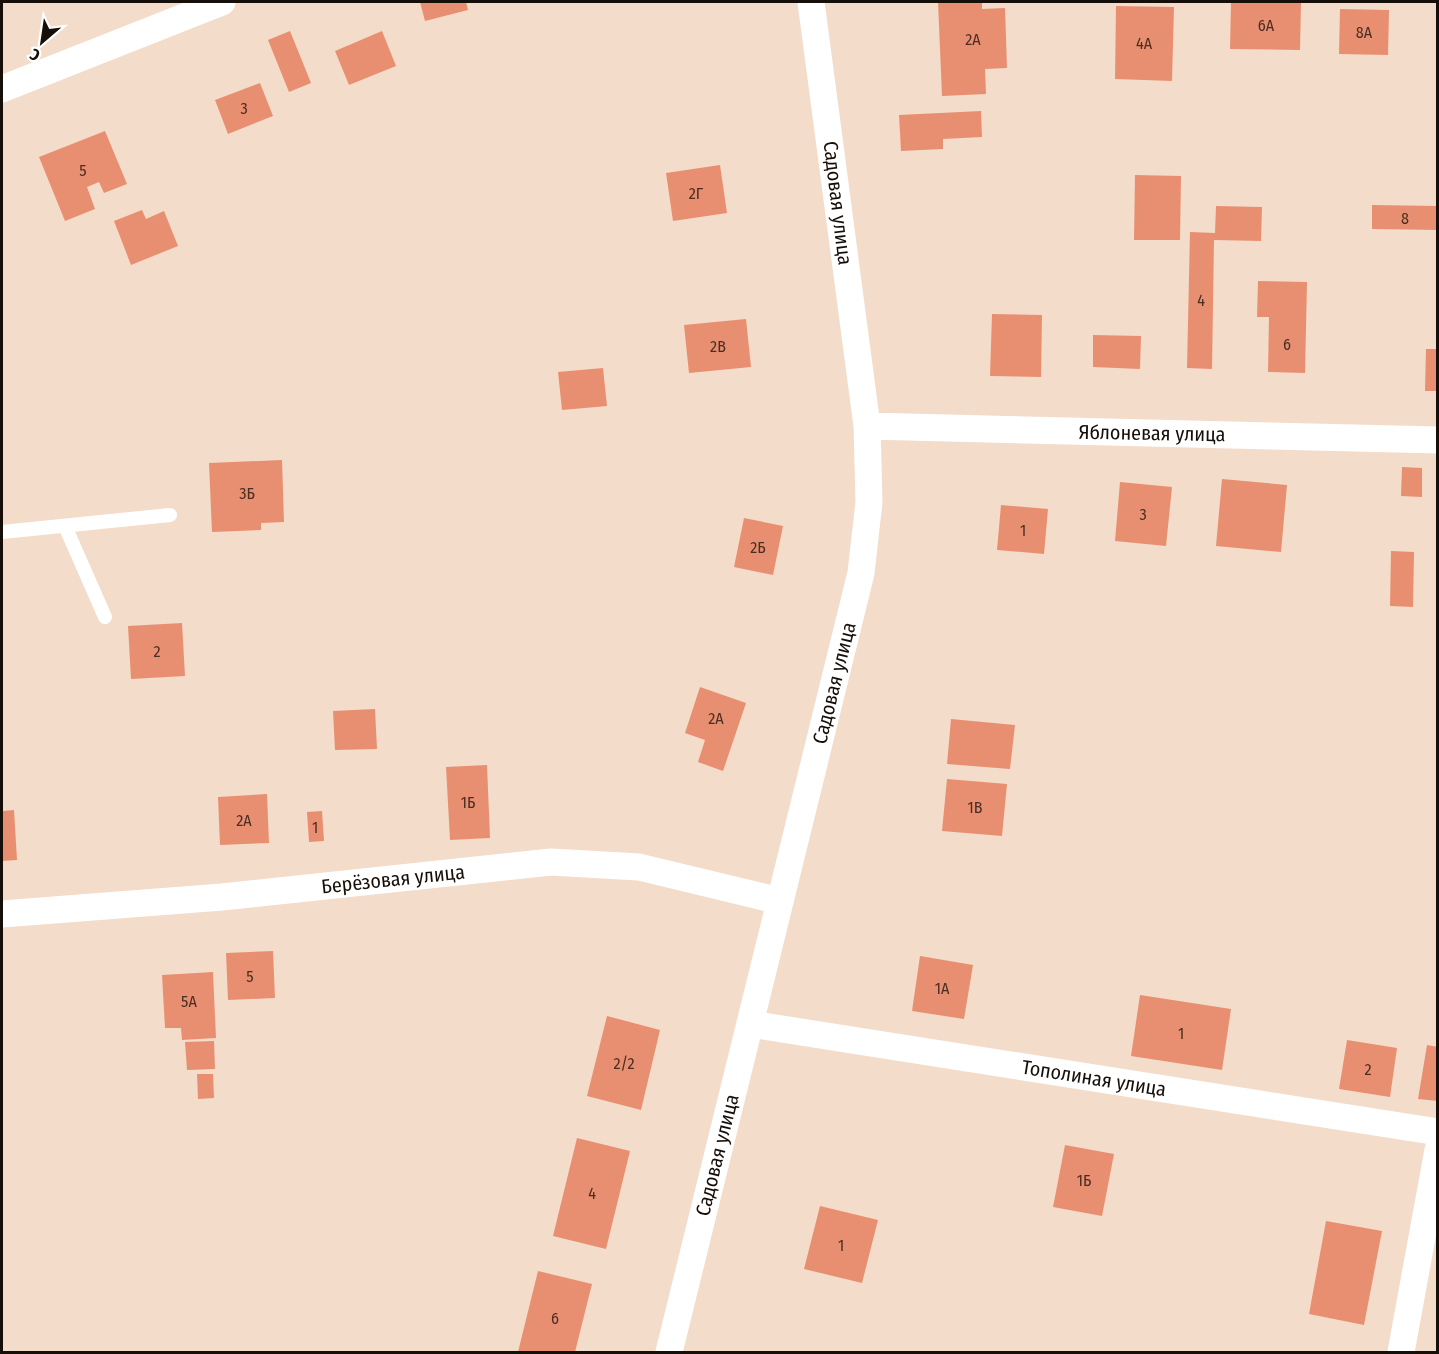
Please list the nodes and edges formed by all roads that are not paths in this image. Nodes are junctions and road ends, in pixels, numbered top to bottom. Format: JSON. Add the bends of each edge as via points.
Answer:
{"nodes":[{"id":1,"x":222,"y":2,"type":"edge"},
{"id":2,"x":811,"y":2,"type":"edge"},
{"id":3,"x":2,"y":89,"type":"edge"},
{"id":4,"x":867,"y":426,"type":"junction"},
{"id":5,"x":1437,"y":441,"type":"edge"},
{"id":6,"x":170,"y":515,"type":"dead end"},
{"id":7,"x":65,"y":526,"type":"junction"},
{"id":8,"x":2,"y":532,"type":"edge"},
{"id":9,"x":105,"y":618,"type":"dead end"},
{"id":10,"x":780,"y":902,"type":"junction"},
{"id":11,"x":2,"y":914,"type":"edge"},
{"id":12,"x":750,"y":1024,"type":"junction"},
{"id":13,"x":1437,"y":1132,"type":"edge"},
{"id":14,"x":1437,"y":1150,"type":"edge"},
{"id":15,"x":669,"y":1353,"type":"edge"},
{"id":16,"x":1401,"y":1353,"type":"edge"}],
"edges":[{"from":1,"to":3,"type":"street"},
{"from":2,"to":4,"type":"street","name":"Садовая улица"},
{"from":4,"to":5,"type":"street","name":"Яблоневая улица"},
{"from":4,"to":10,"type":"street","name":"Садовая улица","via":[[869,502],[861,573]]},
{"from":6,"to":7,"type":"lane"},
{"from":7,"to":8,"type":"lane"},
{"from":7,"to":9,"type":"lane"},
{"from":10,"to":11,"type":"street","name":"Берёзовая улица","via":[[639,867],[551,862],[222,897]]},
{"from":10,"to":12,"type":"street","name":"Садовая улица"},
{"from":12,"to":13,"type":"street","name":"Тополиная улица"},
{"from":12,"to":15,"type":"street","name":"Садовая улица"},
{"from":14,"to":16,"type":"street"}]}
